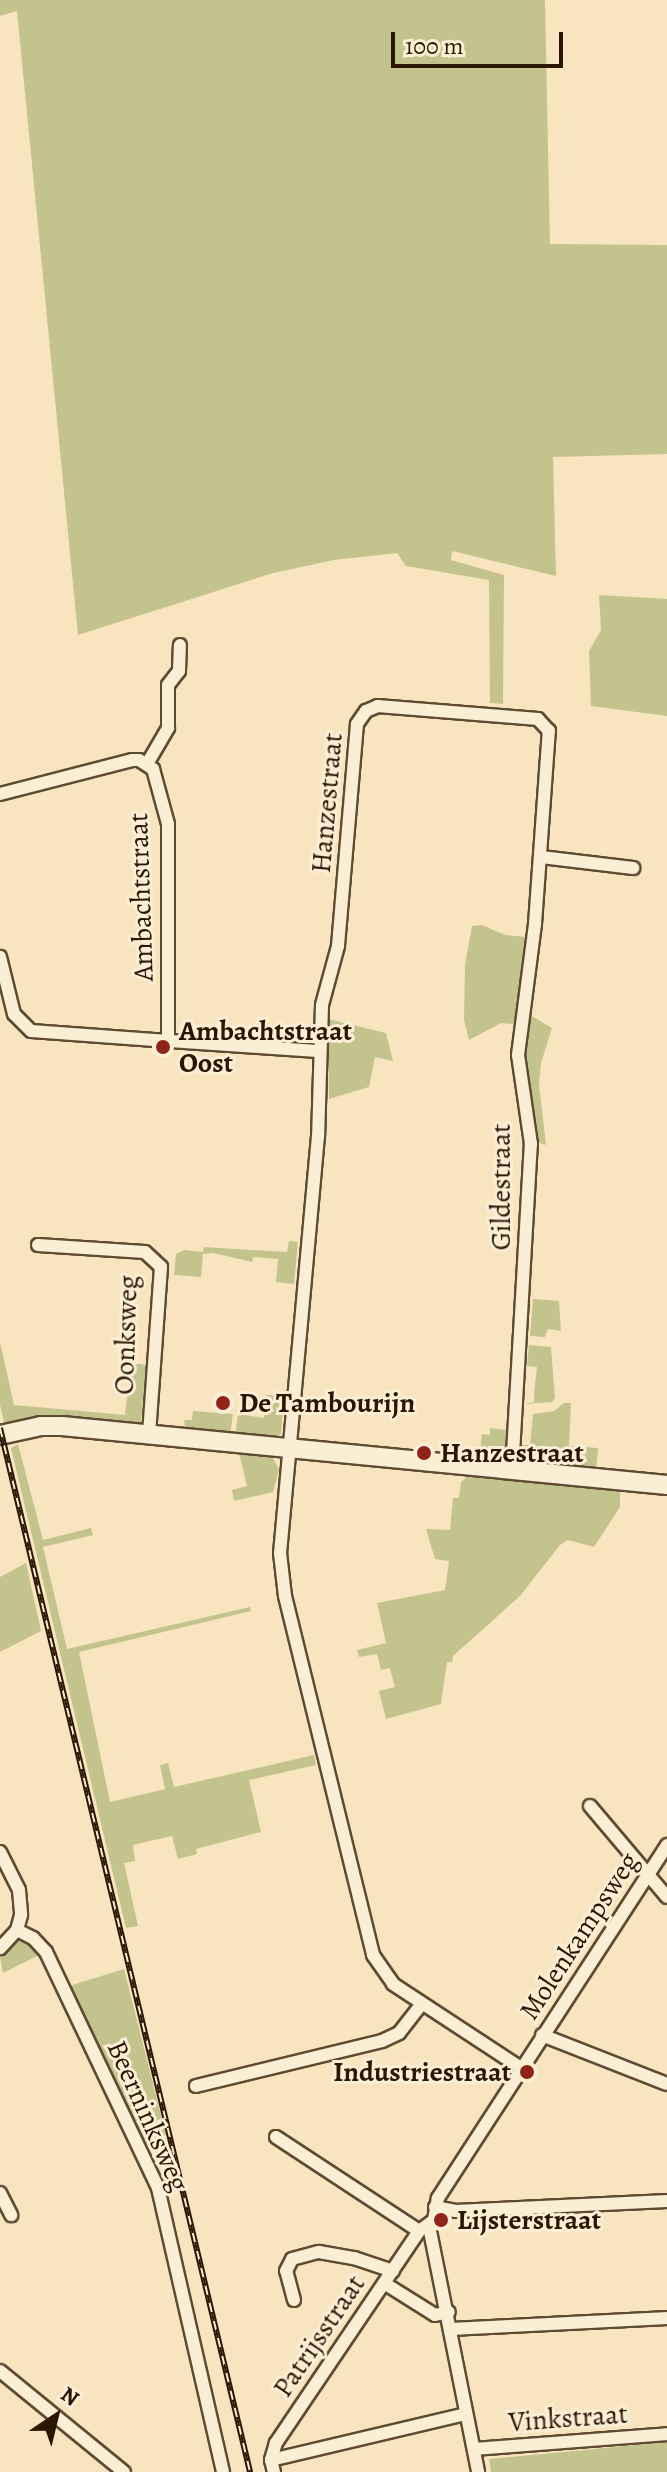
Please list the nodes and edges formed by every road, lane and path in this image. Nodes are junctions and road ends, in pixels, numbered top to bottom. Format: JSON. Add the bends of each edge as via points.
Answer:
{"nodes":[{"id":1,"x":180,"y":645,"type":"dead end"},
{"id":2,"x":534,"y":718,"type":"joint"},
{"id":3,"x":147,"y":764,"type":"junction"},
{"id":4,"x":0,"y":794,"type":"edge"},
{"id":5,"x":541,"y":857,"type":"junction"},
{"id":6,"x":633,"y":868,"type":"dead end"},
{"id":7,"x":0,"y":957,"type":"edge"},
{"id":8,"x":168,"y":1041,"type":"junction"},
{"id":9,"x":319,"y":1051,"type":"junction"},
{"id":10,"x":38,"y":1245,"type":"dead end"},
{"id":11,"x":0,"y":1435,"type":"edge"},
{"id":12,"x":149,"y":1436,"type":"junction"},
{"id":13,"x":288,"y":1451,"type":"junction"},
{"id":14,"x":512,"y":1471,"type":"junction"},
{"id":15,"x":667,"y":1485,"type":"edge"},
{"id":16,"x":590,"y":1806,"type":"dead end"},
{"id":17,"x":667,"y":1845,"type":"edge"},
{"id":18,"x":0,"y":1852,"type":"edge"},
{"id":19,"x":648,"y":1874,"type":"junction"},
{"id":20,"x":667,"y":1897,"type":"edge"},
{"id":21,"x":17,"y":1930,"type":"junction"},
{"id":22,"x":0,"y":1948,"type":"edge"},
{"id":23,"x":421,"y":2005,"type":"junction"},
{"id":24,"x":542,"y":2035,"type":"junction"},
{"id":25,"x":521,"y":2068,"type":"junction"},
{"id":26,"x":667,"y":2084,"type":"edge"},
{"id":27,"x":196,"y":2086,"type":"dead end"},
{"id":28,"x":276,"y":2137,"type":"dead end"},
{"id":29,"x":0,"y":2193,"type":"edge"},
{"id":30,"x":667,"y":2201,"type":"edge"},
{"id":31,"x":435,"y":2207,"type":"junction"},
{"id":32,"x":11,"y":2215,"type":"dead end"},
{"id":33,"x":424,"y":2228,"type":"junction"},
{"id":34,"x":393,"y":2271,"type":"junction"},
{"id":35,"x":384,"y":2283,"type":"junction"},
{"id":36,"x":294,"y":2300,"type":"dead end"},
{"id":37,"x":449,"y":2312,"type":"junction"},
{"id":38,"x":667,"y":2318,"type":"edge"},
{"id":39,"x":452,"y":2329,"type":"junction"},
{"id":40,"x":0,"y":2371,"type":"edge"},
{"id":41,"x":466,"y":2414,"type":"junction"},
{"id":42,"x":667,"y":2434,"type":"edge"},
{"id":43,"x":474,"y":2449,"type":"junction"},
{"id":44,"x":272,"y":2466,"type":"edge"},
{"id":45,"x":124,"y":2472,"type":"edge"},
{"id":46,"x":223,"y":2472,"type":"edge"},
{"id":47,"x":478,"y":2472,"type":"edge"}],
"edges":[{"from":1,"to":3,"type":"street","via":[[179,671],[168,685],[168,728]]},
{"from":2,"to":5,"type":"street","name":"Gildestraat","via":[[549,731]]},
{"from":2,"to":9,"type":"street","name":"Hanzestraat","via":[[378,706],[366,711],[357,724],[338,946],[322,1005]]},
{"from":3,"to":4,"type":"street","via":[[132,760]]},
{"from":3,"to":8,"type":"street","name":"Ambachtstraat","via":[[157,776],[168,824]]},
{"from":5,"to":6,"type":"street"},
{"from":5,"to":14,"type":"street","name":"Gildestraat","via":[[518,1055],[531,1144]]},
{"from":7,"to":8,"type":"street","via":[[14,1014],[31,1031]]},
{"from":8,"to":9,"type":"street"},
{"from":9,"to":13,"type":"street","name":"Hanzestraat","via":[[318,1136]]},
{"from":10,"to":12,"type":"street","name":"Oonksweg","via":[[145,1252],[161,1267]]},
{"from":11,"to":12,"type":"main road","name":"Oonksweg","via":[[41,1426]]},
{"from":12,"to":13,"type":"main road","name":"Oonksweg"},
{"from":13,"to":14,"type":"main road","name":"Oonksweg"},
{"from":13,"to":23,"type":"street","via":[[280,1553],[285,1596],[373,1955],[393,1984]]},
{"from":14,"to":15,"type":"main road","name":"Oonksweg"},
{"from":16,"to":19,"type":"street"},
{"from":17,"to":19,"type":"street","name":"Molenkampsweg"},
{"from":18,"to":21,"type":"street","via":[[19,1890]]},
{"from":19,"to":20,"type":"street"},
{"from":19,"to":24,"type":"street","name":"Molenkampsweg"},
{"from":21,"to":22,"type":"street"},
{"from":21,"to":46,"type":"street","name":"Beerninksweg","via":[[46,1952],[158,2188]]},
{"from":23,"to":25,"type":"street"},
{"from":23,"to":27,"type":"street","via":[[399,2033],[382,2041]]},
{"from":24,"to":25,"type":"street","name":"Molenkampsweg"},
{"from":24,"to":26,"type":"street"},
{"from":25,"to":31,"type":"street","name":"Molenkampsweg"},
{"from":28,"to":33,"type":"street"},
{"from":29,"to":32,"type":"street"},
{"from":30,"to":31,"type":"street","via":[[456,2211]]},
{"from":31,"to":33,"type":"street","name":"Molenkampsweg"},
{"from":33,"to":34,"type":"street","name":"Patrijsstraat"},
{"from":33,"to":37,"type":"street"},
{"from":34,"to":35,"type":"street","name":"Patrijsstraat"},
{"from":34,"to":36,"type":"street","via":[[319,2252],[292,2259],[286,2271]]},
{"from":35,"to":37,"type":"street","via":[[435,2315]]},
{"from":35,"to":44,"type":"street","name":"Patrijsstraat","via":[[276,2443]]},
{"from":37,"to":39,"type":"street"},
{"from":38,"to":39,"type":"street"},
{"from":39,"to":41,"type":"street"},
{"from":40,"to":45,"type":"street"},
{"from":41,"to":43,"type":"street"},
{"from":41,"to":44,"type":"street"},
{"from":42,"to":43,"type":"street","name":"Vinkstraat"},
{"from":43,"to":47,"type":"street"}]}
